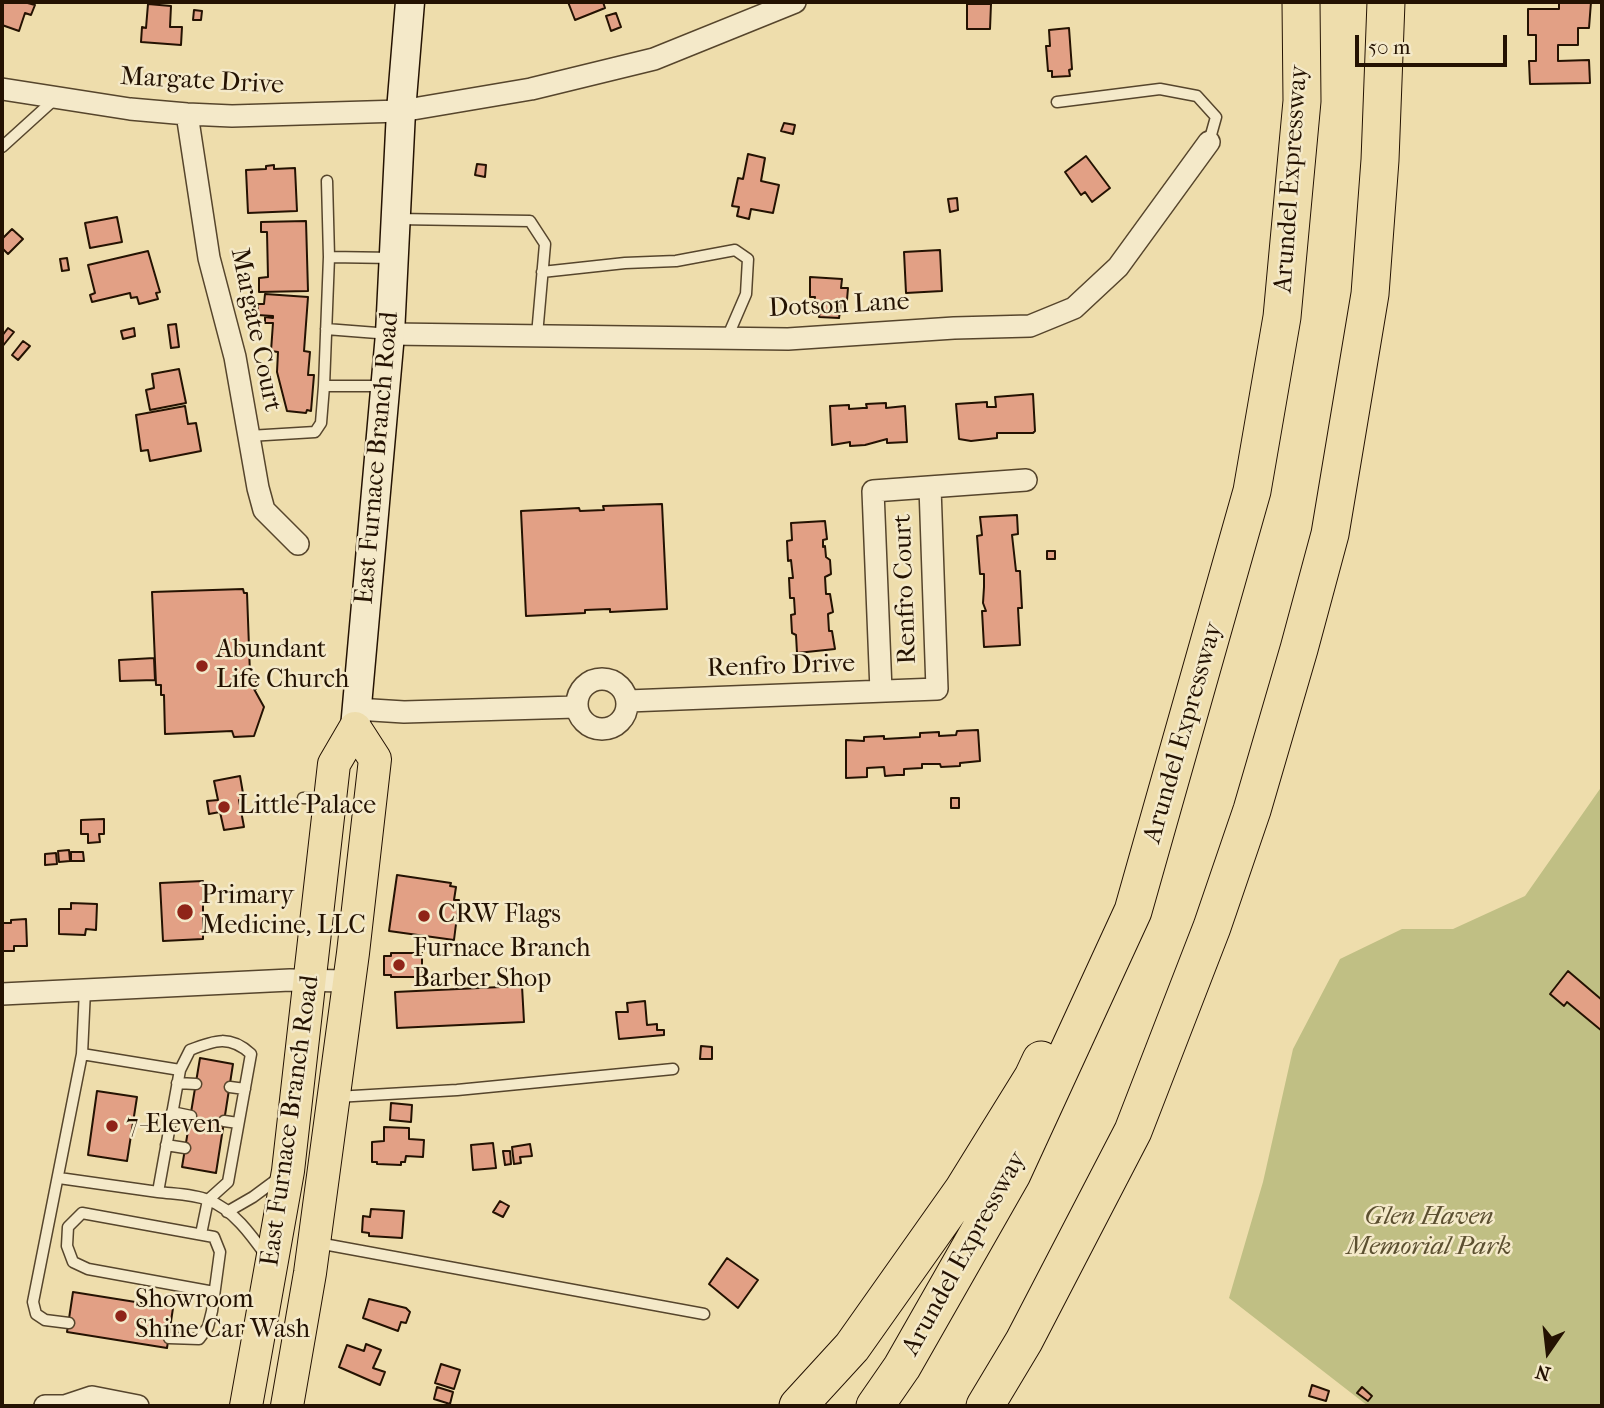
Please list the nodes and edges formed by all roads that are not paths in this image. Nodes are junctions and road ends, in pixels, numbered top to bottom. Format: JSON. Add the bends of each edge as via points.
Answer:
{"nodes":[{"id":1,"x":410,"y":2,"type":"edge"},
{"id":2,"x":795,"y":2,"type":"edge"},
{"id":3,"x":1301,"y":2,"type":"edge"},
{"id":4,"x":1386,"y":2,"type":"edge"},
{"id":5,"x":2,"y":89,"type":"edge"},
{"id":6,"x":56,"y":98,"type":"junction"},
{"id":7,"x":1057,"y":102,"type":"dead end"},
{"id":8,"x":401,"y":111,"type":"junction"},
{"id":9,"x":187,"y":114,"type":"junction"},
{"id":10,"x":1209,"y":142,"type":"joint"},
{"id":11,"x":2,"y":147,"type":"edge"},
{"id":12,"x":327,"y":181,"type":"dead end"},
{"id":13,"x":396,"y":219,"type":"junction"},
{"id":14,"x":329,"y":257,"type":"junction"},
{"id":15,"x":394,"y":258,"type":"junction"},
{"id":16,"x":542,"y":272,"type":"junction"},
{"id":17,"x":326,"y":329,"type":"junction"},
{"id":18,"x":390,"y":334,"type":"junction"},
{"id":19,"x":537,"y":335,"type":"junction"},
{"id":20,"x":727,"y":338,"type":"junction"},
{"id":21,"x":324,"y":386,"type":"junction"},
{"id":22,"x":385,"y":386,"type":"junction"},
{"id":23,"x":249,"y":436,"type":"junction"},
{"id":24,"x":1026,"y":480,"type":"dead end"},
{"id":25,"x":930,"y":487,"type":"junction"},
{"id":26,"x":298,"y":544,"type":"dead end"},
{"id":27,"x":937,"y":689,"type":"joint"},
{"id":28,"x":881,"y":691,"type":"junction"},
{"id":29,"x":628,"y":701,"type":"junction"},
{"id":30,"x":576,"y":707,"type":"junction"},
{"id":31,"x":356,"y":719,"type":"junction"},
{"id":32,"x":1133,"y":911,"type":"junction"},
{"id":33,"x":310,"y":981,"type":"junction"},
{"id":34,"x":348,"y":981,"type":"junction"},
{"id":35,"x":85,"y":990,"type":"junction"},
{"id":36,"x":2,"y":995,"type":"edge"},
{"id":37,"x":82,"y":1054,"type":"junction"},
{"id":38,"x":673,"y":1069,"type":"dead end"},
{"id":39,"x":180,"y":1070,"type":"junction"},
{"id":40,"x":177,"y":1083,"type":"junction"},
{"id":41,"x":196,"y":1084,"type":"dead end"},
{"id":42,"x":230,"y":1087,"type":"dead end"},
{"id":43,"x":245,"y":1089,"type":"junction"},
{"id":44,"x":333,"y":1097,"type":"junction"},
{"id":45,"x":172,"y":1112,"type":"junction"},
{"id":46,"x":191,"y":1116,"type":"dead end"},
{"id":47,"x":224,"y":1121,"type":"dead end"},
{"id":48,"x":239,"y":1123,"type":"junction"},
{"id":49,"x":166,"y":1145,"type":"junction"},
{"id":50,"x":185,"y":1147,"type":"dead end"},
{"id":51,"x":219,"y":1152,"type":"dead end"},
{"id":52,"x":233,"y":1154,"type":"junction"},
{"id":53,"x":288,"y":1171,"type":"junction"},
{"id":54,"x":59,"y":1178,"type":"junction"},
{"id":55,"x":158,"y":1192,"type":"junction"},
{"id":56,"x":208,"y":1200,"type":"junction"},
{"id":57,"x":228,"y":1212,"type":"junction"},
{"id":58,"x":201,"y":1234,"type":"junction"},
{"id":59,"x":314,"y":1242,"type":"junction"},
{"id":60,"x":272,"y":1262,"type":"junction"},
{"id":61,"x":214,"y":1292,"type":"junction"},
{"id":62,"x":704,"y":1314,"type":"dead end"},
{"id":63,"x":69,"y":1323,"type":"dead end"},
{"id":64,"x":169,"y":1338,"type":"dead end"},
{"id":65,"x":45,"y":1406,"type":"edge"},
{"id":66,"x":65,"y":1406,"type":"edge"},
{"id":67,"x":138,"y":1406,"type":"edge"},
{"id":68,"x":246,"y":1406,"type":"edge"},
{"id":69,"x":287,"y":1406,"type":"edge"},
{"id":70,"x":798,"y":1406,"type":"edge"},
{"id":71,"x":875,"y":1406,"type":"edge"},
{"id":72,"x":985,"y":1406,"type":"edge"}],
"edges":[{"from":1,"to":8,"type":"main road","name":"East Furnace Branch Road"},
{"from":2,"to":8,"type":"street","name":"Margate Drive","via":[[654,59],[531,89]]},
{"from":3,"to":32,"type":"highway","name":"Arundel Expressway","via":[[1302,101],[1282,317],[1252,491]]},
{"from":4,"to":72,"type":"highway","via":[[1370,294],[1330,534],[1292,674],[1212,927],[1133,1131],[1037,1317]]},
{"from":5,"to":6,"type":"street","name":"Margate Drive"},
{"from":6,"to":9,"type":"street","name":"Margate Drive"},
{"from":6,"to":11,"type":"lane"},
{"from":7,"to":10,"type":"lane","via":[[1160,89],[1197,96],[1216,117]]},
{"from":8,"to":9,"type":"street","name":"Margate Drive"},
{"from":8,"to":13,"type":"main road","name":"East Furnace Branch Road"},
{"from":9,"to":23,"type":"street","name":"Margate Court","via":[[209,258],[235,357]]},
{"from":10,"to":20,"type":"street","name":"Dotson Lane","via":[[1118,267],[1074,308],[1030,326]]},
{"from":12,"to":14,"type":"lane"},
{"from":13,"to":15,"type":"main road","name":"East Furnace Branch Road"},
{"from":13,"to":16,"type":"lane","via":[[530,221],[545,244]]},
{"from":14,"to":15,"type":"lane"},
{"from":14,"to":17,"type":"lane"},
{"from":15,"to":18,"type":"main road","name":"East Furnace Branch Road"},
{"from":16,"to":19,"type":"lane"},
{"from":16,"to":20,"type":"lane","via":[[676,261],[735,250],[748,259],[746,294]]},
{"from":17,"to":18,"type":"lane"},
{"from":17,"to":21,"type":"lane"},
{"from":18,"to":19,"type":"street","name":"Dotson Lane"},
{"from":18,"to":22,"type":"main road","name":"East Furnace Branch Road"},
{"from":19,"to":20,"type":"street","name":"Dotson Lane"},
{"from":21,"to":22,"type":"lane"},
{"from":21,"to":23,"type":"lane","via":[[321,423],[315,432]]},
{"from":22,"to":31,"type":"main road","name":"East Furnace Branch Road"},
{"from":23,"to":26,"type":"street","name":"Margate Court","via":[[264,510]]},
{"from":24,"to":25,"type":"street","name":"Renfro Court"},
{"from":25,"to":27,"type":"street","name":"Renfro Court"},
{"from":25,"to":28,"type":"street","name":"Renfro Court","via":[[873,491]]},
{"from":27,"to":28,"type":"street","name":"Renfro Drive"},
{"from":28,"to":29,"type":"street","name":"Renfro Drive"},
{"from":29,"to":30,"type":"street","via":[[621,686],[607,678],[591,680],[579,691]]},
{"from":29,"to":30,"type":"street","via":[[625,717],[613,728],[597,730],[582,722]]},
{"from":30,"to":31,"type":"street","via":[[404,712]]},
{"from":31,"to":33,"type":"main road","name":"East Furnace Branch Road","via":[[317,799]]},
{"from":31,"to":34,"type":"main road","name":"East Furnace Branch Road","via":[[375,759]]},
{"from":32,"to":70,"type":"highway","via":[[1060,1015],[1033,1077],[963,1191],[852,1348]]},
{"from":32,"to":71,"type":"highway","name":"Arundel Expressway","via":[[1013,1174]]},
{"from":33,"to":34,"type":"street"},
{"from":33,"to":35,"type":"street"},
{"from":33,"to":53,"type":"main road","name":"East Furnace Branch Road"},
{"from":34,"to":44,"type":"main road","name":"East Furnace Branch Road"},
{"from":35,"to":36,"type":"street"},
{"from":35,"to":37,"type":"lane"},
{"from":37,"to":39,"type":"lane"},
{"from":37,"to":54,"type":"lane"},
{"from":38,"to":44,"type":"lane"},
{"from":39,"to":40,"type":"lane"},
{"from":39,"to":43,"type":"lane","via":[[190,1049],[214,1040],[239,1043],[251,1054]]},
{"from":40,"to":41,"type":"lane"},
{"from":40,"to":45,"type":"lane"},
{"from":42,"to":43,"type":"lane"},
{"from":43,"to":48,"type":"lane"},
{"from":44,"to":59,"type":"main road","name":"East Furnace Branch Road"},
{"from":45,"to":46,"type":"lane"},
{"from":45,"to":49,"type":"lane"},
{"from":47,"to":48,"type":"lane"},
{"from":48,"to":52,"type":"lane"},
{"from":49,"to":50,"type":"lane"},
{"from":49,"to":55,"type":"lane"},
{"from":51,"to":52,"type":"lane"},
{"from":52,"to":56,"type":"lane","via":[[228,1182]]},
{"from":53,"to":57,"type":"lane"},
{"from":53,"to":60,"type":"main road","name":"East Furnace Branch Road"},
{"from":54,"to":55,"type":"lane"},
{"from":54,"to":63,"type":"lane","via":[[33,1302],[36,1314],[46,1320]]},
{"from":55,"to":56,"type":"lane"},
{"from":56,"to":57,"type":"lane"},
{"from":56,"to":58,"type":"lane"},
{"from":57,"to":60,"type":"lane"},
{"from":58,"to":61,"type":"lane","via":[[214,1237],[220,1252]]},
{"from":58,"to":61,"type":"lane","via":[[82,1213],[68,1227],[67,1246],[73,1262],[88,1269]]},
{"from":59,"to":62,"type":"lane"},
{"from":59,"to":69,"type":"main road","name":"East Furnace Branch Road"},
{"from":60,"to":68,"type":"main road","name":"East Furnace Branch Road"},
{"from":61,"to":64,"type":"lane","via":[[208,1327],[198,1339]]},
{"from":65,"to":66,"type":"street"},
{"from":66,"to":67,"type":"street","via":[[92,1397]]}]}
